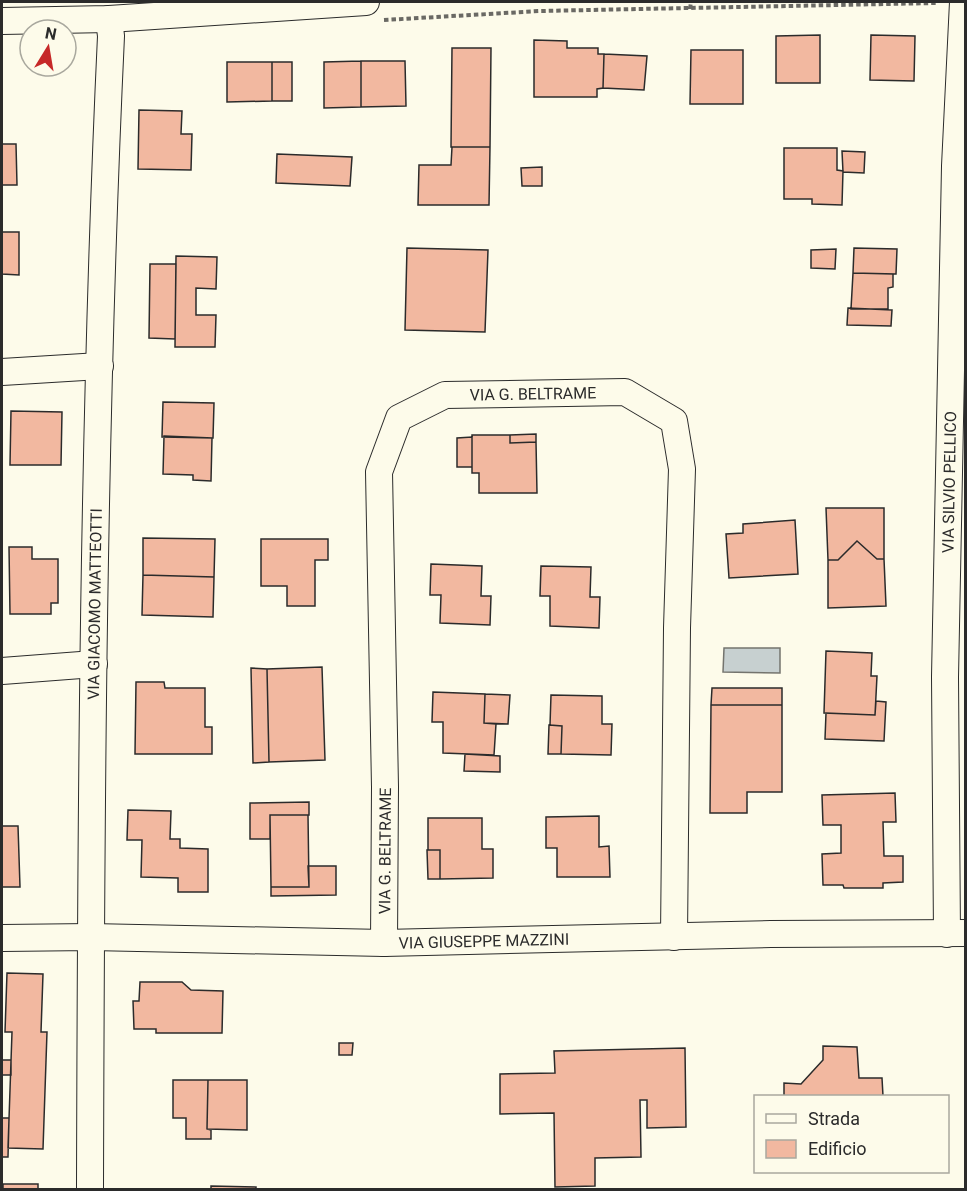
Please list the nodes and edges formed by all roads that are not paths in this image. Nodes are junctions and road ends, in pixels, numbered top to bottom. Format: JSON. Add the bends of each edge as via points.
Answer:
{"nodes":[{"id":1,"x":963,"y":2,"type":"edge"},
{"id":2,"x":370,"y":11,"type":"edge"},
{"id":3,"x":99,"y":13,"type":"edge"},
{"id":4,"x":2,"y":21,"type":"edge"},
{"id":5,"x":100,"y":366,"type":"junction"},
{"id":6,"x":2,"y":372,"type":"edge"},
{"id":7,"x":958,"y":417,"type":"edge"},
{"id":8,"x":94,"y":663,"type":"junction"},
{"id":9,"x":2,"y":671,"type":"edge"},
{"id":10,"x":955,"y":677,"type":"edge"},
{"id":11,"x":956,"y":933,"type":"edge"},
{"id":12,"x":91,"y":937,"type":"junction"},
{"id":13,"x":675,"y":937,"type":"junction"},
{"id":14,"x":2,"y":938,"type":"edge"},
{"id":15,"x":384,"y":943,"type":"junction"},
{"id":16,"x":90,"y":1190,"type":"edge"}],
"edges":[{"from":1,"to":7,"type":"street","name":"VIA SILVIO PELLICO","via":[[955,165]]},
{"from":2,"to":3,"type":"street"},
{"from":3,"to":4,"type":"street"},
{"from":3,"to":5,"type":"street","name":"VIA GIACOMO MATTEOTTI","via":[[111,36]]},
{"from":5,"to":6,"type":"street"},
{"from":5,"to":8,"type":"street","name":"VIA GIACOMO MATTEOTTI"},
{"from":7,"to":10,"type":"street","name":"VIA SILVIO PELLICO"},
{"from":8,"to":9,"type":"street"},
{"from":8,"to":12,"type":"street","name":"VIA GIACOMO MATTEOTTI"},
{"from":10,"to":11,"type":"street","name":"VIA SILVIO PELLICO"},
{"from":11,"to":13,"type":"street","name":"VIA GIUSEPPE MAZZINI"},
{"from":12,"to":14,"type":"street","name":"VIA GIUSEPPE MAZZINI"},
{"from":12,"to":15,"type":"street","name":"VIA GIUSEPPE MAZZINI"},
{"from":12,"to":16,"type":"street","name":"VIA GIACOMO MATTEOTTI"},
{"from":13,"to":15,"type":"street","name":"VIA GIUSEPPE MAZZINI"},
{"from":13,"to":15,"type":"street","name":"VIA G. BELTRAME","via":[[682,469],[674,421],[626,392],[445,395],[399,418],[379,472]]}]}
